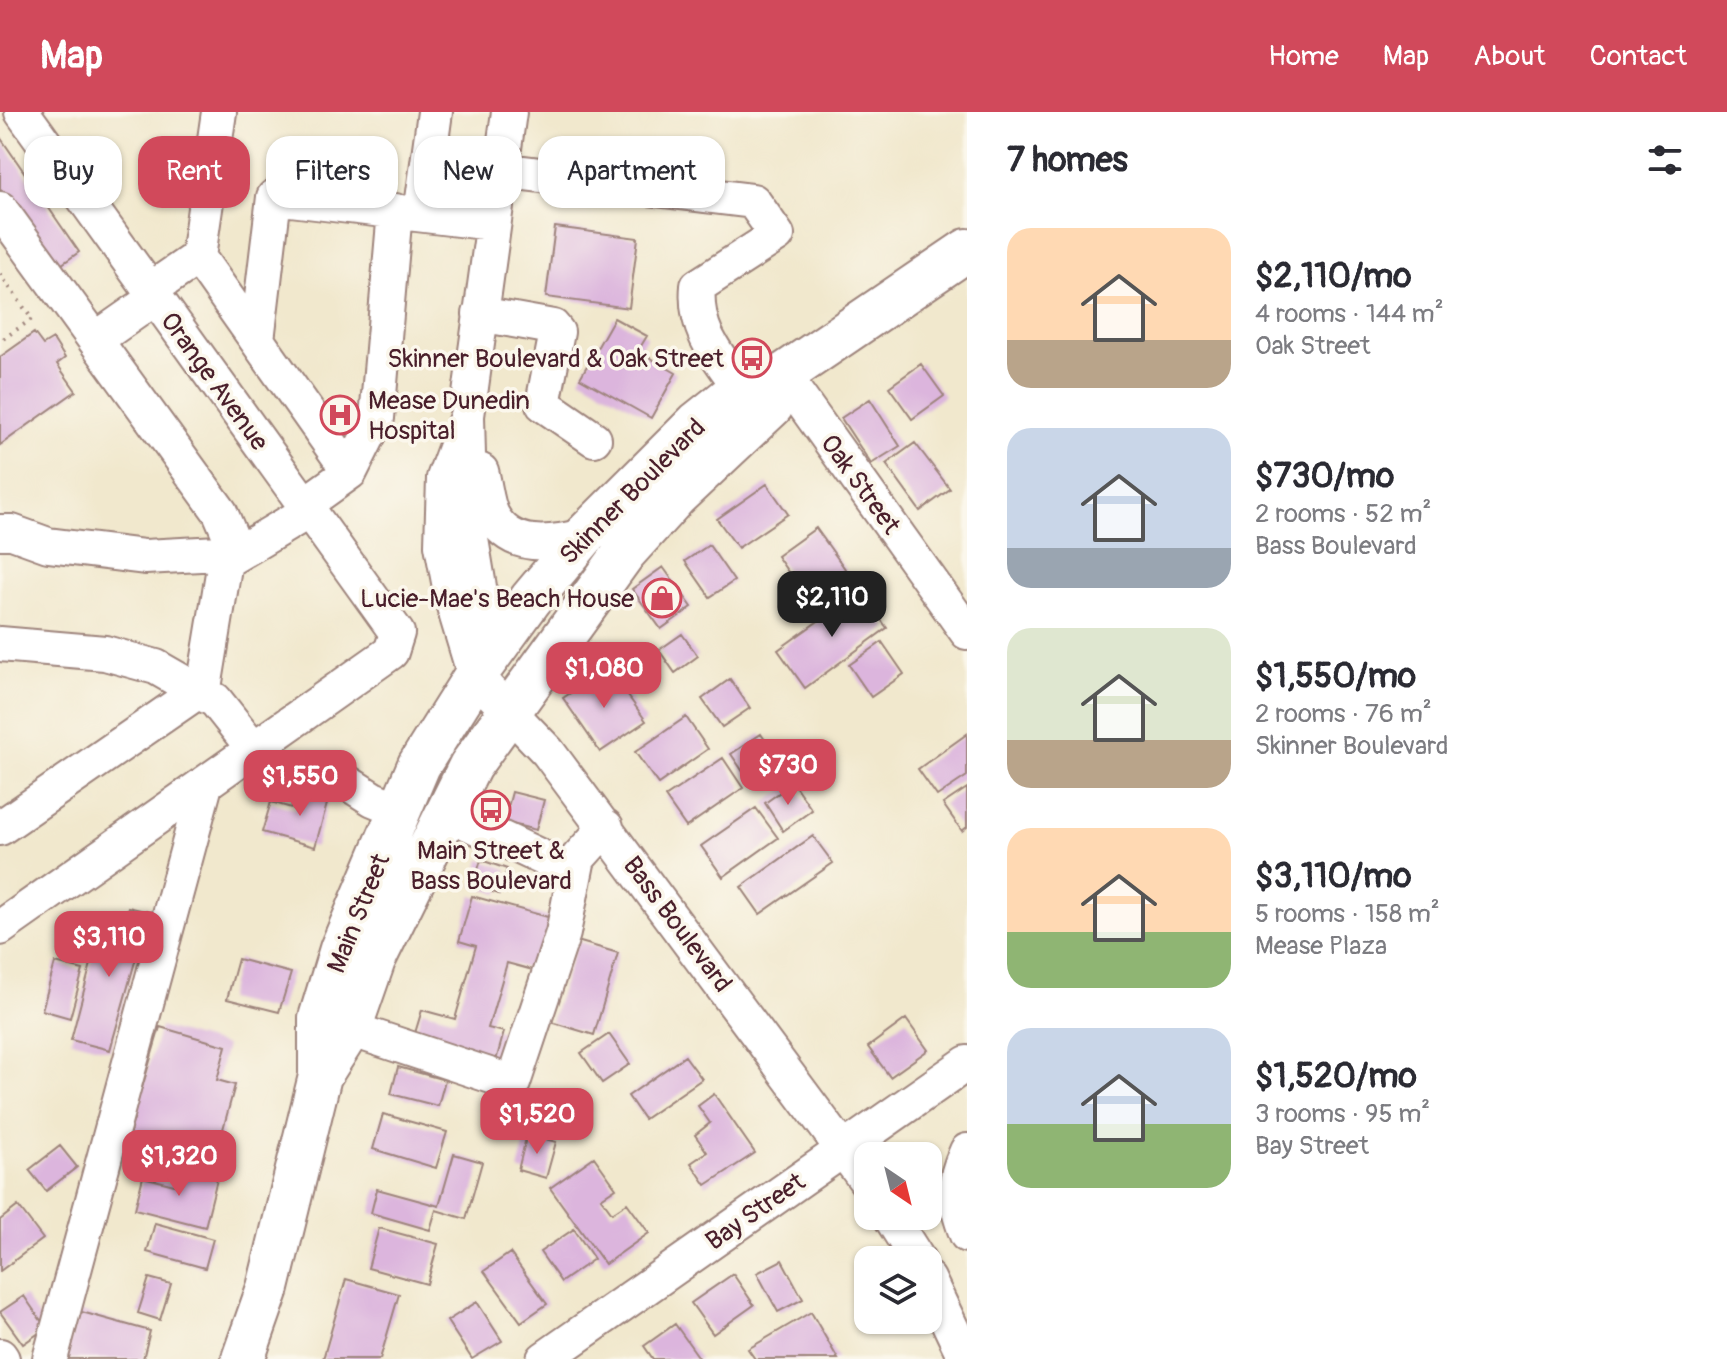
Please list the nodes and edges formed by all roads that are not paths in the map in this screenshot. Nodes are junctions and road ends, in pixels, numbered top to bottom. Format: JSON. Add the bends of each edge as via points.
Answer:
{"nodes":[{"id":1,"x":22,"y":112,"type":"edge"},
{"id":2,"x":219,"y":112,"type":"edge"},
{"id":3,"x":435,"y":112,"type":"edge"},
{"id":4,"x":509,"y":112,"type":"edge"},
{"id":5,"x":505,"y":136,"type":"edge"},
{"id":6,"x":522,"y":173,"type":"edge"},
{"id":7,"x":494,"y":208,"type":"edge"},
{"id":8,"x":0,"y":209,"type":"edge"},
{"id":9,"x":408,"y":212,"type":"junction"},
{"id":10,"x":492,"y":223,"type":"junction"},
{"id":11,"x":967,"y":250,"type":"edge"},
{"id":12,"x":198,"y":257,"type":"junction"},
{"id":13,"x":152,"y":294,"type":"junction"},
{"id":14,"x":480,"y":314,"type":"junction"},
{"id":15,"x":95,"y":340,"type":"junction"},
{"id":16,"x":257,"y":340,"type":"junction"},
{"id":17,"x":783,"y":375,"type":"junction"},
{"id":18,"x":741,"y":388,"type":"junction"},
{"id":19,"x":467,"y":416,"type":"junction"},
{"id":20,"x":594,"y":439,"type":"dead end"},
{"id":21,"x":350,"y":472,"type":"junction"},
{"id":22,"x":306,"y":508,"type":"junction"},
{"id":23,"x":0,"y":532,"type":"edge"},
{"id":24,"x":584,"y":536,"type":"junction"},
{"id":25,"x":237,"y":552,"type":"junction"},
{"id":26,"x":967,"y":632,"type":"edge"},
{"id":27,"x":0,"y":644,"type":"edge"},
{"id":28,"x":475,"y":676,"type":"junction"},
{"id":29,"x":203,"y":694,"type":"junction"},
{"id":30,"x":508,"y":711,"type":"junction"},
{"id":31,"x":253,"y":750,"type":"junction"},
{"id":32,"x":205,"y":785,"type":"junction"},
{"id":33,"x":400,"y":810,"type":"junction"},
{"id":34,"x":445,"y":812,"type":"junction"},
{"id":35,"x":606,"y":827,"type":"junction"},
{"id":36,"x":0,"y":828,"type":"edge"},
{"id":37,"x":575,"y":873,"type":"junction"},
{"id":38,"x":0,"y":928,"type":"edge"},
{"id":39,"x":350,"y":1029,"type":"junction"},
{"id":40,"x":967,"y":1063,"type":"edge"},
{"id":41,"x":320,"y":1076,"type":"junction"},
{"id":42,"x":844,"y":1148,"type":"junction"},
{"id":43,"x":967,"y":1151,"type":"edge"},
{"id":44,"x":854,"y":1163,"type":"edge"},
{"id":45,"x":967,"y":1235,"type":"edge"},
{"id":46,"x":942,"y":1308,"type":"edge"},
{"id":47,"x":50,"y":1359,"type":"edge"},
{"id":48,"x":243,"y":1359,"type":"edge"},
{"id":49,"x":544,"y":1359,"type":"edge"},
{"id":50,"x":966,"y":1359,"type":"edge"}],
"edges":[{"from":1,"to":13,"type":"street","name":"Orange Avenue"},
{"from":2,"to":12,"type":"street"},
{"from":3,"to":9,"type":"street"},
{"from":4,"to":5,"type":"street","name":"Main Street"},
{"from":6,"to":18,"type":"street","via":[[753,201],[777,235],[698,286],[696,311],[709,344]]},
{"from":7,"to":10,"type":"street","name":"Main Street"},
{"from":8,"to":15,"type":"street"},
{"from":9,"to":10,"type":"street"},
{"from":9,"to":16,"type":"street","via":[[274,197]]},
{"from":9,"to":21,"type":"street","via":[[377,418]]},
{"from":10,"to":14,"type":"street","name":"Main Street"},
{"from":11,"to":17,"type":"main road","name":"Skinner Boulevard"},
{"from":12,"to":13,"type":"street"},
{"from":12,"to":16,"type":"street"},
{"from":13,"to":15,"type":"street"},
{"from":13,"to":22,"type":"street","name":"Orange Avenue"},
{"from":14,"to":19,"type":"street","name":"Main Street"},
{"from":14,"to":20,"type":"street","via":[[553,327],[557,332],[543,404]]},
{"from":15,"to":25,"type":"street","via":[[220,512]]},
{"from":16,"to":21,"type":"street"},
{"from":17,"to":18,"type":"main road","name":"Skinner Boulevard"},
{"from":17,"to":26,"type":"street","name":"Oak Street"},
{"from":17,"to":30,"type":"main road","name":"Skinner Boulevard","via":[[772,406],[625,552]]},
{"from":18,"to":24,"type":"main road","name":"Skinner Boulevard","via":[[675,443]]},
{"from":19,"to":24,"type":"street","via":[[492,515],[510,534],[529,543]]},
{"from":19,"to":28,"type":"street","name":"Main Street","via":[[470,533],[481,599]]},
{"from":21,"to":22,"type":"street"},
{"from":22,"to":25,"type":"street"},
{"from":22,"to":31,"type":"street","name":"Orange Avenue","via":[[397,633],[391,652]]},
{"from":23,"to":25,"type":"street","via":[[48,545],[145,557]]},
{"from":24,"to":28,"type":"main road","name":"Skinner Boulevard"},
{"from":25,"to":29,"type":"street","via":[[225,561]]},
{"from":27,"to":29,"type":"street","via":[[105,653],[156,667]]},
{"from":28,"to":30,"type":"street","name":"Bass Boulevard"},
{"from":28,"to":33,"type":"main road","name":"Main Street","via":[[419,765]]},
{"from":29,"to":31,"type":"street","via":[[215,700]]},
{"from":29,"to":36,"type":"street","via":[[194,694]]},
{"from":30,"to":34,"type":"main road","name":"Main Street"},
{"from":30,"to":35,"type":"street","name":"Bass Boulevard","via":[[548,752]]},
{"from":31,"to":32,"type":"street"},
{"from":31,"to":33,"type":"street","via":[[280,782],[329,771]]},
{"from":32,"to":38,"type":"street"},
{"from":32,"to":47,"type":"street"},
{"from":33,"to":41,"type":"main road","name":"Main Street","via":[[328,991],[320,1018]]},
{"from":34,"to":37,"type":"street"},
{"from":34,"to":39,"type":"main road","name":"Main Street","via":[[374,960]]},
{"from":35,"to":37,"type":"street","via":[[578,858]]},
{"from":35,"to":42,"type":"street","name":"Bass Boulevard"},
{"from":37,"to":39,"type":"street","via":[[563,933],[513,1083]]},
{"from":39,"to":41,"type":"main road","name":"Main Street"},
{"from":40,"to":42,"type":"street","name":"Bay Street"},
{"from":41,"to":48,"type":"main road","name":"Main Street","via":[[268,1288]]},
{"from":42,"to":44,"type":"street","name":"Bass Boulevard"},
{"from":42,"to":49,"type":"street","name":"Bay Street"},
{"from":43,"to":45,"type":"street","via":[[956,1175],[955,1203]]},
{"from":46,"to":50,"type":"street"}]}
